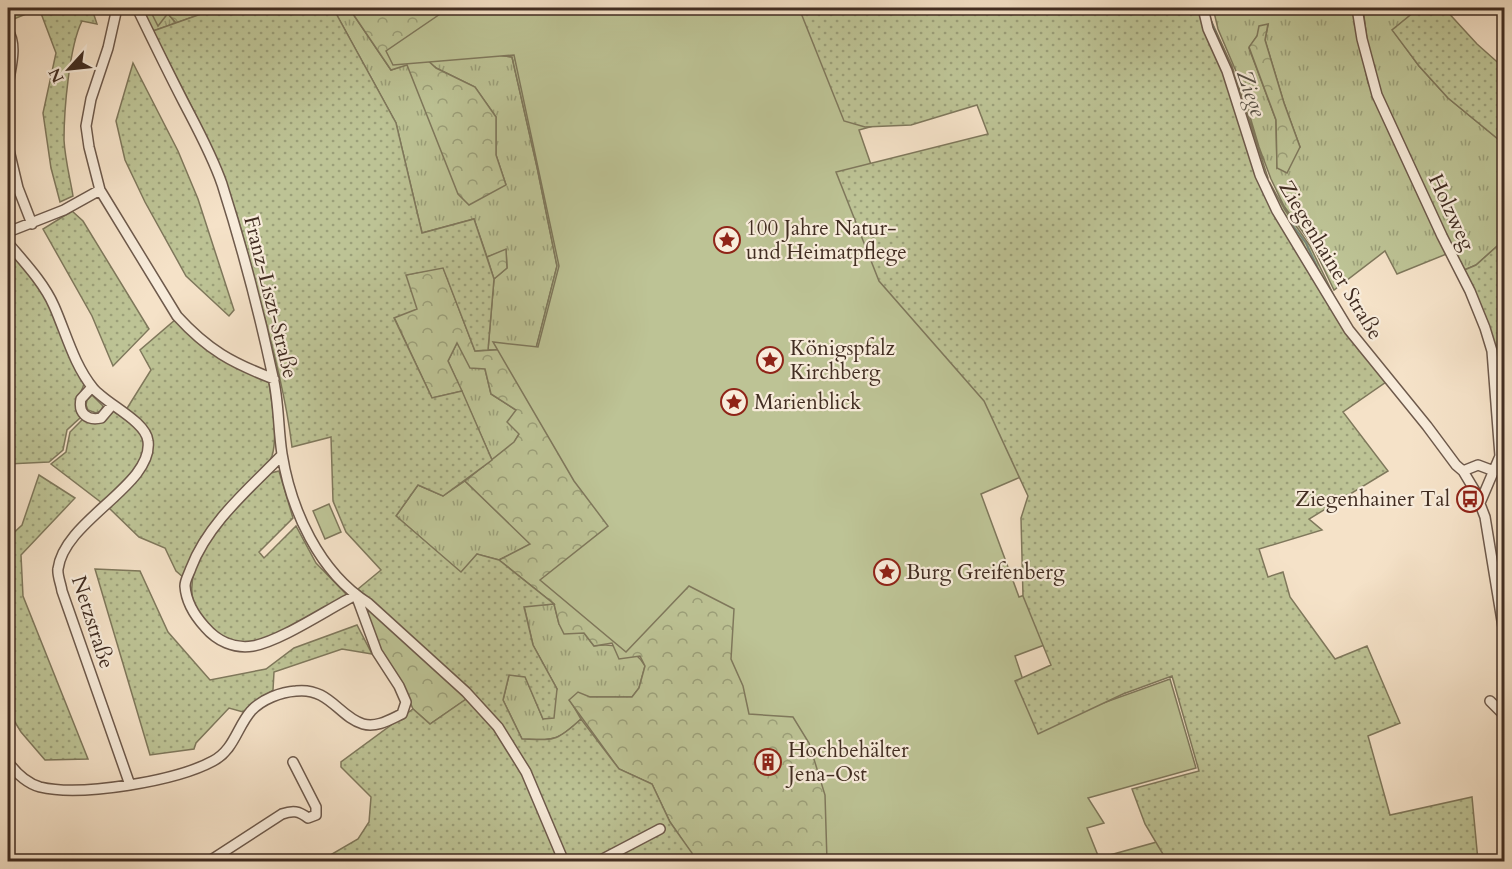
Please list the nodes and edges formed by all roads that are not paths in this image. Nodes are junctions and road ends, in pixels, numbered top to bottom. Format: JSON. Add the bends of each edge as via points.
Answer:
{"nodes":[{"id":1,"x":117,"y":8,"type":"edge"},
{"id":2,"x":137,"y":8,"type":"edge"},
{"id":3,"x":1203,"y":8,"type":"edge"},
{"id":4,"x":1357,"y":8,"type":"edge"},
{"id":5,"x":8,"y":31,"type":"edge"},
{"id":6,"x":8,"y":86,"type":"edge"},
{"id":7,"x":8,"y":146,"type":"edge"},
{"id":8,"x":100,"y":190,"type":"junction"},
{"id":9,"x":32,"y":224,"type":"junction"},
{"id":10,"x":8,"y":232,"type":"edge"},
{"id":11,"x":8,"y":243,"type":"edge"},
{"id":12,"x":274,"y":379,"type":"junction"},
{"id":13,"x":92,"y":387,"type":"junction"},
{"id":14,"x":112,"y":405,"type":"junction"},
{"id":15,"x":282,"y":455,"type":"junction"},
{"id":16,"x":1463,"y":471,"type":"junction"},
{"id":17,"x":1494,"y":471,"type":"junction"},
{"id":18,"x":1480,"y":503,"type":"junction"},
{"id":19,"x":356,"y":596,"type":"junction"},
{"id":20,"x":1502,"y":610,"type":"edge"},
{"id":21,"x":1504,"y":633,"type":"edge"},
{"id":22,"x":1490,"y":701,"type":"dead end"},
{"id":23,"x":1504,"y":715,"type":"edge"},
{"id":24,"x":8,"y":762,"type":"edge"},
{"id":25,"x":293,"y":762,"type":"dead end"},
{"id":26,"x":130,"y":785,"type":"junction"},
{"id":27,"x":660,"y":829,"type":"dead end"},
{"id":28,"x":208,"y":861,"type":"edge"},
{"id":29,"x":564,"y":861,"type":"edge"},
{"id":30,"x":597,"y":861,"type":"edge"}],
"edges":[{"from":1,"to":8,"type":"street","via":[[86,126]]},
{"from":2,"to":12,"type":"street","name":"Franz-Liszt-Straße","via":[[220,180],[246,259]]},
{"from":3,"to":16,"type":"street","name":"Ziegenhainer Straße","via":[[1260,175],[1277,211],[1349,330]]},
{"from":4,"to":17,"type":"street","name":"Holzweg","via":[[1377,95],[1470,291],[1489,341],[1494,360],[1500,450]]},
{"from":5,"to":6,"type":"street","via":[[13,49]]},
{"from":7,"to":9,"type":"street"},
{"from":8,"to":9,"type":"street"},
{"from":8,"to":12,"type":"street","via":[[177,316],[192,333],[214,351]]},
{"from":9,"to":10,"type":"street"},
{"from":11,"to":13,"type":"street","name":"Netzstraße","via":[[53,303]]},
{"from":12,"to":15,"type":"street","name":"Franz-Liszt-Straße"},
{"from":13,"to":14,"type":"street","name":"Netzstraße"},
{"from":13,"to":14,"type":"street","via":[[80,404],[87,417],[101,418]]},
{"from":14,"to":26,"type":"street","name":"Netzstraße","via":[[146,434],[146,458],[136,475],[77,532],[62,554],[58,570]]},
{"from":15,"to":19,"type":"street","name":"Franz-Liszt-Straße","via":[[301,517],[315,546]]},
{"from":15,"to":19,"type":"street","via":[[215,525],[197,551],[185,584],[197,618],[214,638],[231,645],[253,646]]},
{"from":16,"to":17,"type":"street","via":[[1478,465]]},
{"from":16,"to":18,"type":"street","name":"Ziegenhainer Straße"},
{"from":17,"to":18,"type":"street","name":"Holzweg"},
{"from":18,"to":20,"type":"street","name":"Ziegenhainer Straße"},
{"from":19,"to":26,"type":"street","via":[[377,652],[406,702],[402,714],[377,724],[362,724],[325,697],[297,690],[266,700],[252,710],[234,740],[214,760]]},
{"from":19,"to":29,"type":"street","via":[[458,685],[498,727],[526,772]]},
{"from":20,"to":21,"type":"street","name":"Ziegenhainer Straße"},
{"from":22,"to":23,"type":"street"},
{"from":24,"to":26,"type":"street","via":[[22,777],[40,787]]},
{"from":25,"to":28,"type":"street","via":[[316,807],[316,815],[308,818],[290,811],[282,814]]},
{"from":27,"to":30,"type":"street"}]}
